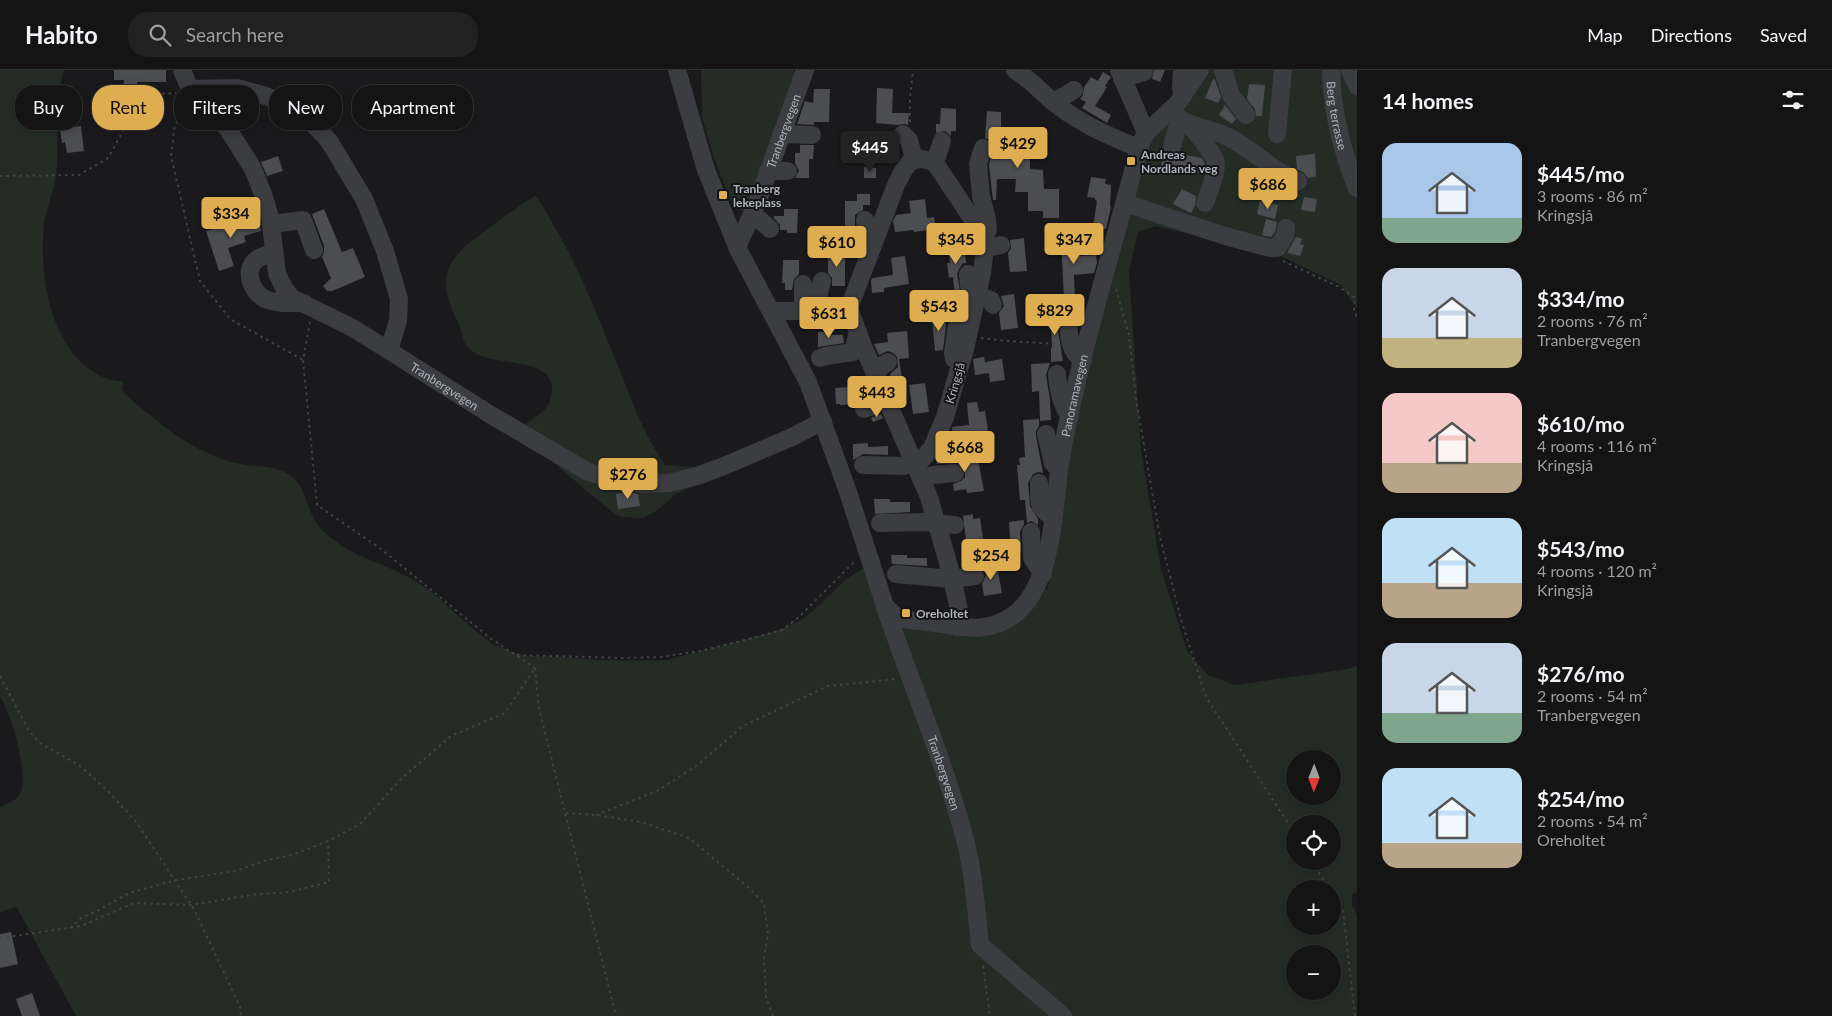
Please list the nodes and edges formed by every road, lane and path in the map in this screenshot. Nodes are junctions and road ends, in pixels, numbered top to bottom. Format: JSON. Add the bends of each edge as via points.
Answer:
{"nodes":[{"id":1,"x":182,"y":70,"type":"edge"},
{"id":2,"x":677,"y":70,"type":"edge"},
{"id":3,"x":805,"y":70,"type":"edge"},
{"id":4,"x":913,"y":70,"type":"edge"},
{"id":5,"x":1015,"y":70,"type":"edge"},
{"id":6,"x":1182,"y":70,"type":"edge"},
{"id":7,"x":1200,"y":70,"type":"edge"},
{"id":8,"x":1223,"y":70,"type":"edge"},
{"id":9,"x":1283,"y":70,"type":"edge"},
{"id":10,"x":1332,"y":70,"type":"edge"},
{"id":11,"x":1350,"y":70,"type":"edge"},
{"id":12,"x":1144,"y":72,"type":"dead end"},
{"id":13,"x":1121,"y":75,"type":"edge"},
{"id":14,"x":187,"y":85,"type":"edge"},
{"id":15,"x":1357,"y":86,"type":"edge"},
{"id":16,"x":798,"y":88,"type":"junction"},
{"id":17,"x":1074,"y":90,"type":"dead end"},
{"id":18,"x":174,"y":92,"type":"edge"},
{"id":19,"x":259,"y":94,"type":"edge"},
{"id":20,"x":1183,"y":96,"type":"junction"},
{"id":21,"x":1054,"y":102,"type":"junction"},
{"id":22,"x":805,"y":104,"type":"dead end"},
{"id":23,"x":1246,"y":115,"type":"dead end"},
{"id":24,"x":1180,"y":118,"type":"junction"},
{"id":25,"x":174,"y":130,"type":"edge"},
{"id":26,"x":229,"y":130,"type":"edge"},
{"id":27,"x":781,"y":134,"type":"junction"},
{"id":28,"x":1277,"y":134,"type":"dead end"},
{"id":29,"x":812,"y":135,"type":"dead end"},
{"id":30,"x":906,"y":137,"type":"joint"},
{"id":31,"x":1142,"y":140,"type":"junction"},
{"id":32,"x":942,"y":141,"type":"dead end"},
{"id":33,"x":1172,"y":146,"type":"dead end"},
{"id":34,"x":983,"y":148,"type":"dead end"},
{"id":35,"x":914,"y":159,"type":"junction"},
{"id":36,"x":935,"y":163,"type":"junction"},
{"id":37,"x":768,"y":171,"type":"junction"},
{"id":38,"x":788,"y":171,"type":"dead end"},
{"id":39,"x":0,"y":176,"type":"edge"},
{"id":40,"x":1298,"y":181,"type":"dead end"},
{"id":41,"x":1357,"y":188,"type":"edge"},
{"id":42,"x":1125,"y":203,"type":"junction"},
{"id":43,"x":1205,"y":203,"type":"dead end"},
{"id":44,"x":751,"y":217,"type":"junction"},
{"id":45,"x":865,"y":220,"type":"dead end"},
{"id":46,"x":271,"y":224,"type":"junction"},
{"id":47,"x":1286,"y":228,"type":"dead end"},
{"id":48,"x":770,"y":229,"type":"dead end"},
{"id":49,"x":990,"y":244,"type":"junction"},
{"id":50,"x":737,"y":247,"type":"junction"},
{"id":51,"x":1277,"y":248,"type":"junction"},
{"id":52,"x":314,"y":250,"type":"dead end"},
{"id":53,"x":274,"y":255,"type":"junction"},
{"id":54,"x":871,"y":265,"type":"junction"},
{"id":55,"x":968,"y":274,"type":"dead end"},
{"id":56,"x":1098,"y":277,"type":"junction"},
{"id":57,"x":822,"y":281,"type":"dead end"},
{"id":58,"x":803,"y":284,"type":"dead end"},
{"id":59,"x":985,"y":301,"type":"junction"},
{"id":60,"x":309,"y":305,"type":"junction"},
{"id":61,"x":849,"y":308,"type":"junction"},
{"id":62,"x":1068,"y":308,"type":"dead end"},
{"id":63,"x":770,"y":311,"type":"junction"},
{"id":64,"x":809,"y":311,"type":"junction"},
{"id":65,"x":1357,"y":316,"type":"edge"},
{"id":66,"x":858,"y":332,"type":"junction"},
{"id":67,"x":969,"y":337,"type":"junction"},
{"id":68,"x":1071,"y":344,"type":"junction"},
{"id":69,"x":389,"y":350,"type":"junction"},
{"id":70,"x":820,"y":358,"type":"dead end"},
{"id":71,"x":302,"y":360,"type":"junction"},
{"id":72,"x":1083,"y":360,"type":"junction"},
{"id":73,"x":1057,"y":374,"type":"dead end"},
{"id":74,"x":885,"y":396,"type":"junction"},
{"id":75,"x":864,"y":409,"type":"dead end"},
{"id":76,"x":1070,"y":417,"type":"junction"},
{"id":77,"x":823,"y":421,"type":"junction"},
{"id":78,"x":1046,"y":434,"type":"dead end"},
{"id":79,"x":864,"y":465,"type":"dead end"},
{"id":80,"x":917,"y":469,"type":"junction"},
{"id":81,"x":1060,"y":471,"type":"junction"},
{"id":82,"x":955,"y":473,"type":"dead end"},
{"id":83,"x":1039,"y":482,"type":"dead end"},
{"id":84,"x":1053,"y":517,"type":"junction"},
{"id":85,"x":880,"y":522,"type":"dead end"},
{"id":86,"x":937,"y":523,"type":"junction"},
{"id":87,"x":954,"y":525,"type":"dead end"},
{"id":88,"x":1031,"y":532,"type":"dead end"},
{"id":89,"x":866,"y":550,"type":"junction"},
{"id":90,"x":896,"y":574,"type":"dead end"},
{"id":91,"x":1043,"y":574,"type":"junction"},
{"id":92,"x":975,"y":576,"type":"dead end"},
{"id":93,"x":952,"y":579,"type":"junction"},
{"id":94,"x":889,"y":611,"type":"junction"},
{"id":95,"x":957,"y":627,"type":"junction"},
{"id":96,"x":515,"y":654,"type":"junction"},
{"id":97,"x":535,"y":668,"type":"junction"},
{"id":98,"x":0,"y":676,"type":"edge"},
{"id":99,"x":909,"y":677,"type":"junction"},
{"id":100,"x":565,"y":813,"type":"junction"},
{"id":101,"x":596,"y":815,"type":"junction"},
{"id":102,"x":1286,"y":820,"type":"edge"},
{"id":103,"x":328,"y":841,"type":"junction"},
{"id":104,"x":176,"y":880,"type":"junction"},
{"id":105,"x":191,"y":905,"type":"junction"},
{"id":106,"x":1341,"y":908,"type":"edge"},
{"id":107,"x":70,"y":928,"type":"junction"},
{"id":108,"x":0,"y":938,"type":"edge"},
{"id":109,"x":980,"y":945,"type":"junction"},
{"id":110,"x":241,"y":1016,"type":"edge"},
{"id":111,"x":616,"y":1016,"type":"edge"},
{"id":112,"x":773,"y":1016,"type":"edge"},
{"id":113,"x":990,"y":1016,"type":"edge"},
{"id":114,"x":1063,"y":1016,"type":"edge"},
{"id":115,"x":1356,"y":1016,"type":"edge"}],
"edges":[{"from":1,"to":14,"type":"street"},
{"from":2,"to":50,"type":"street","name":"Tranbergvegen","via":[[706,170]]},
{"from":3,"to":16,"type":"street","name":"Tranbergvegen"},
{"from":4,"to":30,"type":"path"},
{"from":5,"to":21,"type":"street"},
{"from":6,"to":20,"type":"street"},
{"from":7,"to":20,"type":"street"},
{"from":8,"to":23,"type":"street","via":[[1231,95]]},
{"from":9,"to":28,"type":"street"},
{"from":10,"to":41,"type":"street","name":"Berg terrasse","via":[[1338,123]]},
{"from":11,"to":15,"type":"street"},
{"from":12,"to":13,"type":"street"},
{"from":13,"to":31,"type":"street"},
{"from":16,"to":22,"type":"street"},
{"from":16,"to":27,"type":"street","name":"Tranbergvegen"},
{"from":17,"to":21,"type":"street"},
{"from":18,"to":39,"type":"path","via":[[157,94],[139,102],[108,158],[79,175]]},
{"from":19,"to":69,"type":"street","via":[[303,113],[329,141],[364,199],[385,251],[399,299],[398,321]]},
{"from":20,"to":24,"type":"street"},
{"from":21,"to":31,"type":"street","via":[[1091,120],[1096,130]]},
{"from":24,"to":31,"type":"street"},
{"from":24,"to":33,"type":"street"},
{"from":24,"to":40,"type":"street","via":[[1224,135],[1284,176]]},
{"from":24,"to":43,"type":"street","via":[[1212,154],[1216,164]]},
{"from":25,"to":71,"type":"path","via":[[170,156],[200,281],[230,318]]},
{"from":26,"to":46,"type":"street","name":"Tranbergvegen","via":[[263,194]]},
{"from":27,"to":29,"type":"street"},
{"from":27,"to":37,"type":"street","name":"Tranbergvegen"},
{"from":30,"to":35,"type":"street"},
{"from":31,"to":42,"type":"street","name":"Panoramavegen"},
{"from":32,"to":36,"type":"street"},
{"from":34,"to":49,"type":"street","name":"Kringsjå","via":[[978,164],[980,196],[988,219]]},
{"from":35,"to":36,"type":"street"},
{"from":35,"to":54,"type":"street","via":[[905,166],[892,195]]},
{"from":36,"to":49,"type":"street"},
{"from":37,"to":38,"type":"street"},
{"from":37,"to":44,"type":"street","name":"Tranbergvegen"},
{"from":42,"to":51,"type":"street","via":[[1225,236]]},
{"from":42,"to":56,"type":"street","name":"Panoramavegen"},
{"from":44,"to":48,"type":"street"},
{"from":44,"to":50,"type":"street","name":"Tranbergvegen"},
{"from":45,"to":54,"type":"street"},
{"from":46,"to":52,"type":"street","via":[[303,220]]},
{"from":46,"to":53,"type":"street","name":"Tranbergvegen"},
{"from":47,"to":51,"type":"street"},
{"from":49,"to":59,"type":"street","name":"Kringsjå","via":[[982,273]]},
{"from":50,"to":63,"type":"street","name":"Tranbergvegen"},
{"from":51,"to":65,"type":"path","via":[[1274,257],[1339,287],[1355,298]]},
{"from":53,"to":60,"type":"street","name":"Tranbergvegen","via":[[284,288],[292,298]]},
{"from":53,"to":60,"type":"street","via":[[256,259],[250,269],[250,280],[255,290],[276,302]]},
{"from":54,"to":61,"type":"street"},
{"from":55,"to":59,"type":"street","via":[[972,294]]},
{"from":56,"to":72,"type":"street","name":"Panoramavegen","via":[[1098,301]]},
{"from":56,"to":102,"type":"path","via":[[1114,280],[1129,335],[1136,399],[1160,537],[1182,623],[1206,697]]},
{"from":57,"to":64,"type":"street"},
{"from":58,"to":64,"type":"street"},
{"from":59,"to":67,"type":"street","name":"Kringsjå"},
{"from":60,"to":69,"type":"street","name":"Tranbergvegen"},
{"from":60,"to":71,"type":"path"},
{"from":61,"to":64,"type":"street"},
{"from":61,"to":66,"type":"street"},
{"from":62,"to":68,"type":"street"},
{"from":63,"to":64,"type":"street"},
{"from":63,"to":77,"type":"street","name":"Tranbergvegen","via":[[808,382]]},
{"from":66,"to":70,"type":"street","via":[[853,352]]},
{"from":66,"to":74,"type":"street","via":[[882,368]]},
{"from":67,"to":68,"type":"path"},
{"from":67,"to":80,"type":"street","name":"Kringsjå","via":[[957,376],[955,413]]},
{"from":68,"to":72,"type":"street","via":[[1076,356]]},
{"from":69,"to":77,"type":"street","name":"Tranbergvegen","via":[[490,415],[588,472],[622,481],[669,483],[697,476]]},
{"from":71,"to":96,"type":"path","via":[[317,505],[381,549],[490,638]]},
{"from":72,"to":76,"type":"street","name":"Panoramavegen"},
{"from":73,"to":76,"type":"street","via":[[1064,408]]},
{"from":74,"to":75,"type":"street","via":[[874,406]]},
{"from":74,"to":80,"type":"street"},
{"from":76,"to":81,"type":"street","name":"Panoramavegen"},
{"from":77,"to":89,"type":"street","name":"Tranbergvegen"},
{"from":78,"to":81,"type":"street","via":[[1053,463]]},
{"from":79,"to":80,"type":"street"},
{"from":80,"to":82,"type":"street","via":[[933,475]]},
{"from":80,"to":86,"type":"street"},
{"from":81,"to":84,"type":"street","name":"Panoramavegen"},
{"from":83,"to":84,"type":"street","via":[[1038,503]]},
{"from":84,"to":91,"type":"street","name":"Panoramavegen"},
{"from":85,"to":86,"type":"street"},
{"from":86,"to":87,"type":"street"},
{"from":86,"to":93,"type":"street"},
{"from":88,"to":91,"type":"street","via":[[1032,558]]},
{"from":89,"to":94,"type":"street","name":"Tranbergvegen"},
{"from":89,"to":96,"type":"path","via":[[799,618],[782,630],[700,651],[661,657]]},
{"from":90,"to":93,"type":"street"},
{"from":91,"to":95,"type":"street","name":"Panoramavegen","via":[[1032,596],[1010,617],[979,629]]},
{"from":92,"to":93,"type":"street"},
{"from":93,"to":95,"type":"street","via":[[959,610]]},
{"from":94,"to":95,"type":"street","name":"Panoramavegen","via":[[908,620]]},
{"from":94,"to":99,"type":"street","name":"Tranbergvegen"},
{"from":96,"to":97,"type":"path"},
{"from":97,"to":100,"type":"path","via":[[539,709]]},
{"from":97,"to":103,"type":"path","via":[[505,713],[452,736],[402,778],[360,824]]},
{"from":98,"to":104,"type":"path","via":[[29,731],[40,743],[80,766],[109,792],[138,822]]},
{"from":99,"to":101,"type":"path","via":[[828,686],[743,726],[696,766],[657,791]]},
{"from":99,"to":109,"type":"street","name":"Tranbergvegen","via":[[948,782],[964,838],[974,880]]},
{"from":100,"to":101,"type":"path"},
{"from":100,"to":111,"type":"path"},
{"from":101,"to":112,"type":"path","via":[[641,822],[689,838],[764,903],[768,935],[764,957],[766,997]]},
{"from":103,"to":104,"type":"path","via":[[236,871]]},
{"from":103,"to":105,"type":"path","via":[[329,882],[290,892]]},
{"from":104,"to":105,"type":"path"},
{"from":104,"to":107,"type":"path","via":[[128,893],[81,918]]},
{"from":105,"to":107,"type":"path","via":[[134,904]]},
{"from":105,"to":110,"type":"path"},
{"from":106,"to":115,"type":"path"},
{"from":107,"to":108,"type":"path"},
{"from":109,"to":113,"type":"path"},
{"from":109,"to":114,"type":"street"}]}
